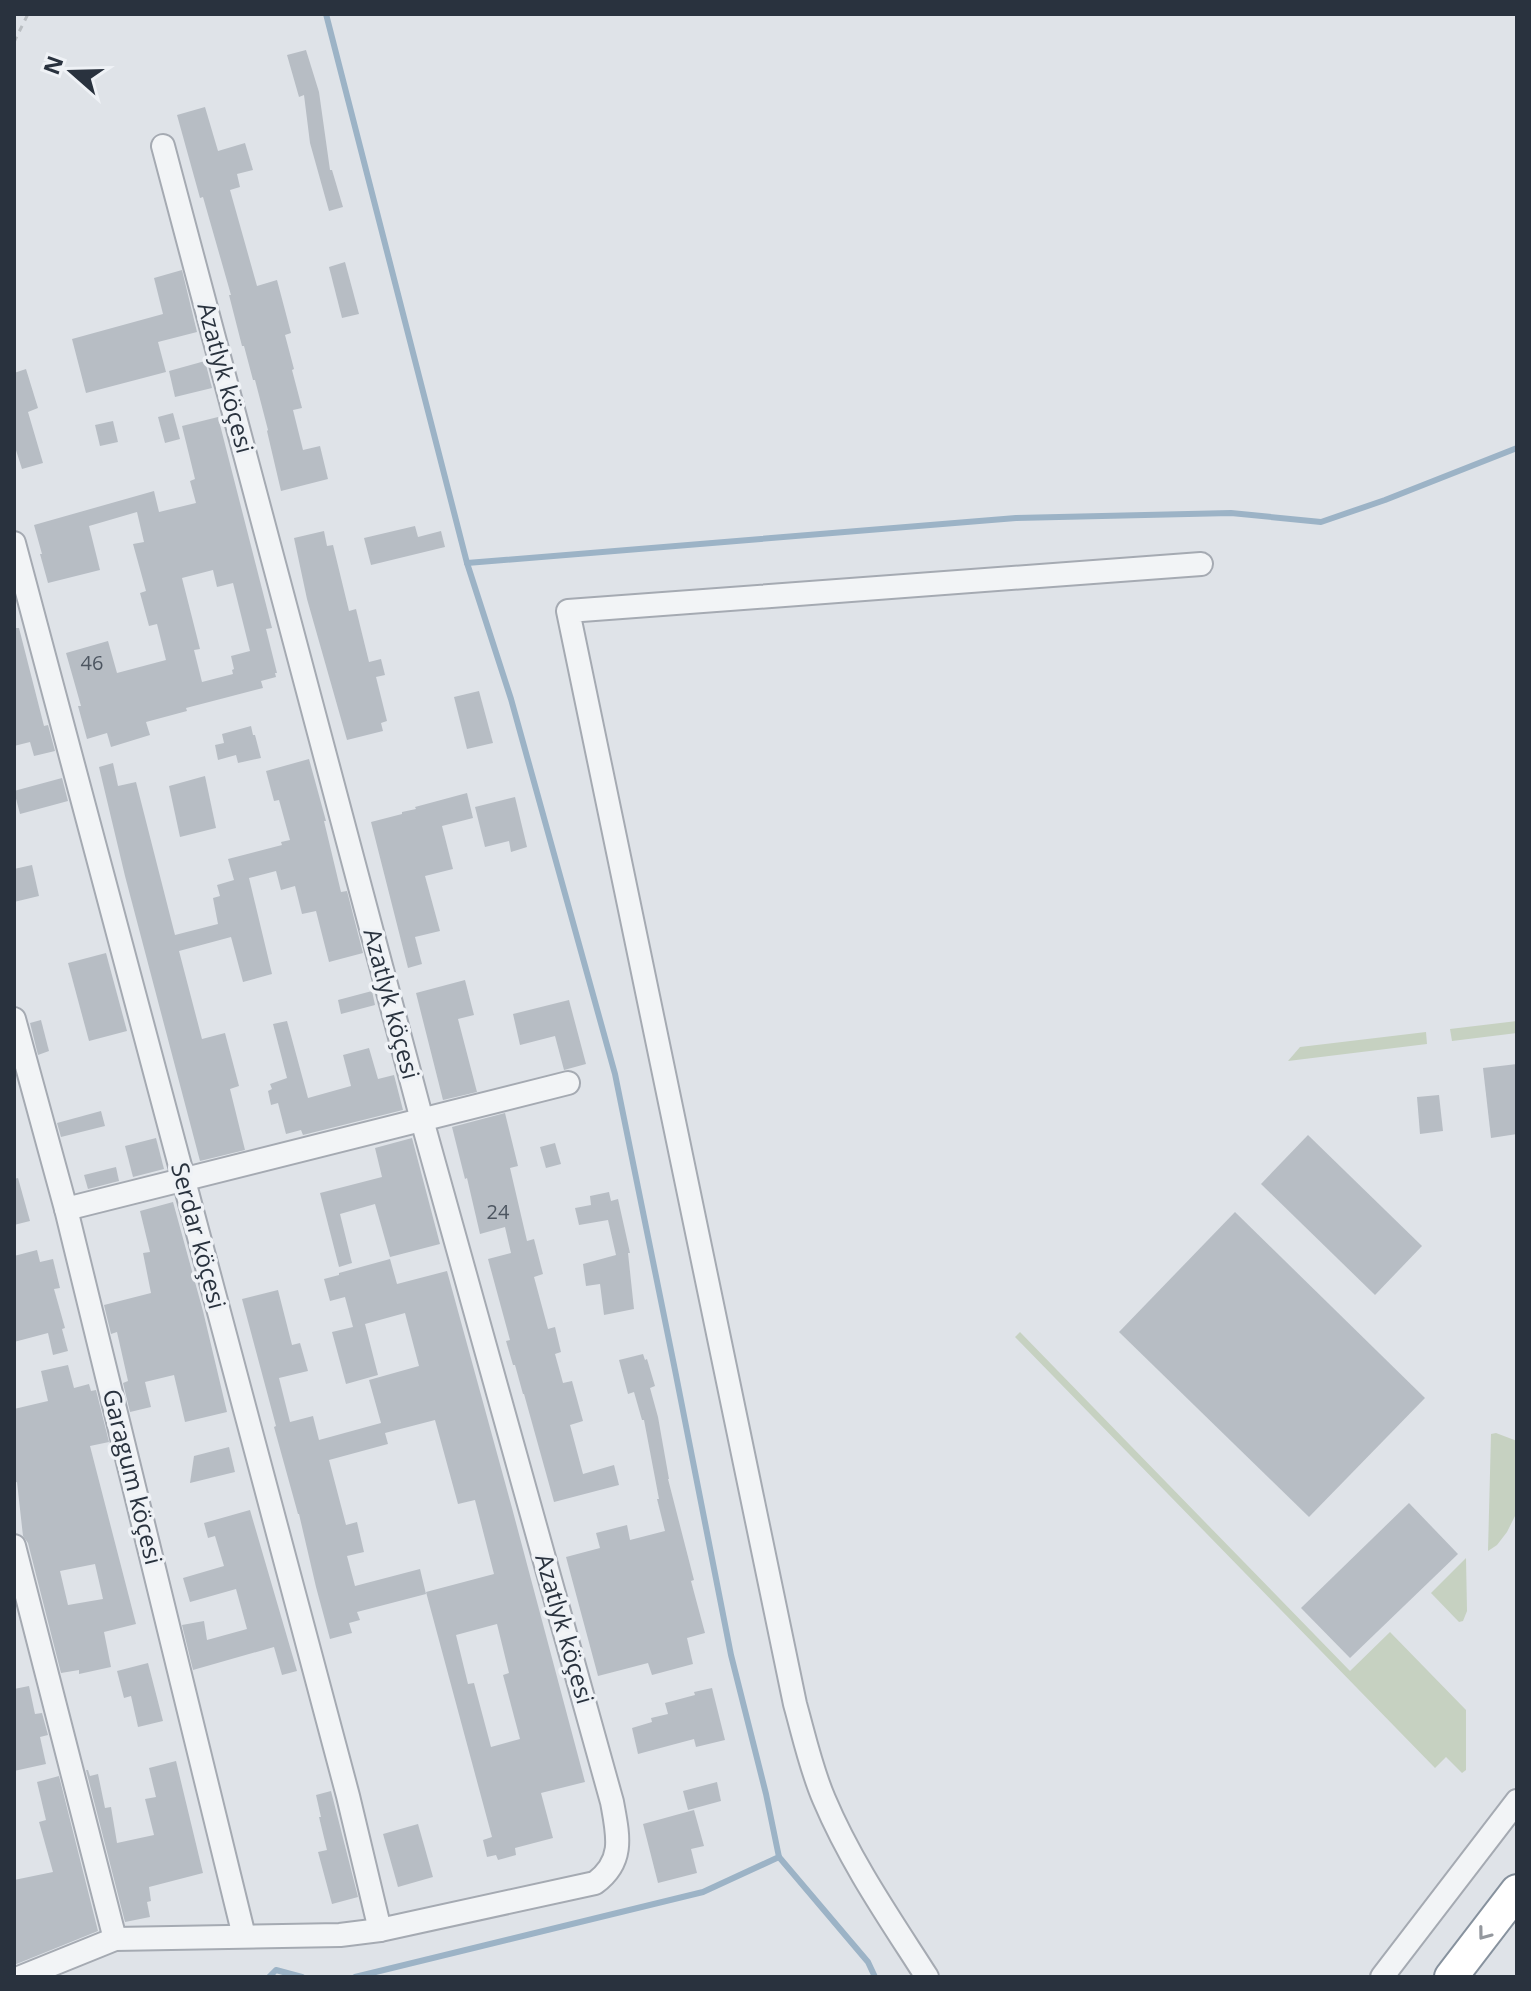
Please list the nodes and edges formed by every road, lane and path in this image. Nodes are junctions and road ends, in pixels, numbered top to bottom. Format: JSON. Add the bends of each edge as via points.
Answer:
{"nodes":[{"id":1,"x":28,"y":14,"type":"edge"},
{"id":2,"x":14,"y":42,"type":"edge"},
{"id":3,"x":163,"y":146,"type":"dead end"},
{"id":4,"x":14,"y":543,"type":"edge"},
{"id":5,"x":1201,"y":564,"type":"dead end"},
{"id":6,"x":14,"y":1019,"type":"edge"},
{"id":7,"x":568,"y":1083,"type":"dead end"},
{"id":8,"x":422,"y":1120,"type":"junction"},
{"id":9,"x":183,"y":1180,"type":"junction"},
{"id":10,"x":66,"y":1209,"type":"junction"},
{"id":11,"x":14,"y":1546,"type":"edge"},
{"id":12,"x":1517,"y":1801,"type":"edge"},
{"id":13,"x":1517,"y":1891,"type":"edge"},
{"id":14,"x":380,"y":1930,"type":"junction"},
{"id":15,"x":244,"y":1936,"type":"junction"},
{"id":16,"x":115,"y":1939,"type":"junction"},
{"id":17,"x":21,"y":1977,"type":"edge"},
{"id":18,"x":927,"y":1977,"type":"edge"},
{"id":19,"x":1382,"y":1977,"type":"edge"},
{"id":20,"x":1451,"y":1977,"type":"edge"}],
"edges":[{"from":1,"to":2,"type":"path"},
{"from":3,"to":8,"type":"street","name":"Azatlyk köçesi"},
{"from":4,"to":9,"type":"street","name":"Serdar köçesi"},
{"from":5,"to":18,"type":"street","via":[[568,611],[809,1756],[822,1796],[864,1879]]},
{"from":6,"to":10,"type":"street","name":"Garagum köçesi"},
{"from":7,"to":8,"type":"street"},
{"from":8,"to":9,"type":"street"},
{"from":8,"to":14,"type":"street","name":"Azatlyk köçesi","via":[[618,1833],[609,1872],[595,1883]]},
{"from":9,"to":10,"type":"street"},
{"from":9,"to":14,"type":"street","name":"Serdar köçesi"},
{"from":10,"to":15,"type":"street","name":"Garagum köçesi"},
{"from":11,"to":16,"type":"street"},
{"from":12,"to":19,"type":"street"},
{"from":13,"to":20,"type":"highway","one_way":true},
{"from":14,"to":15,"type":"street"},
{"from":15,"to":16,"type":"street"},
{"from":16,"to":17,"type":"street"}]}
